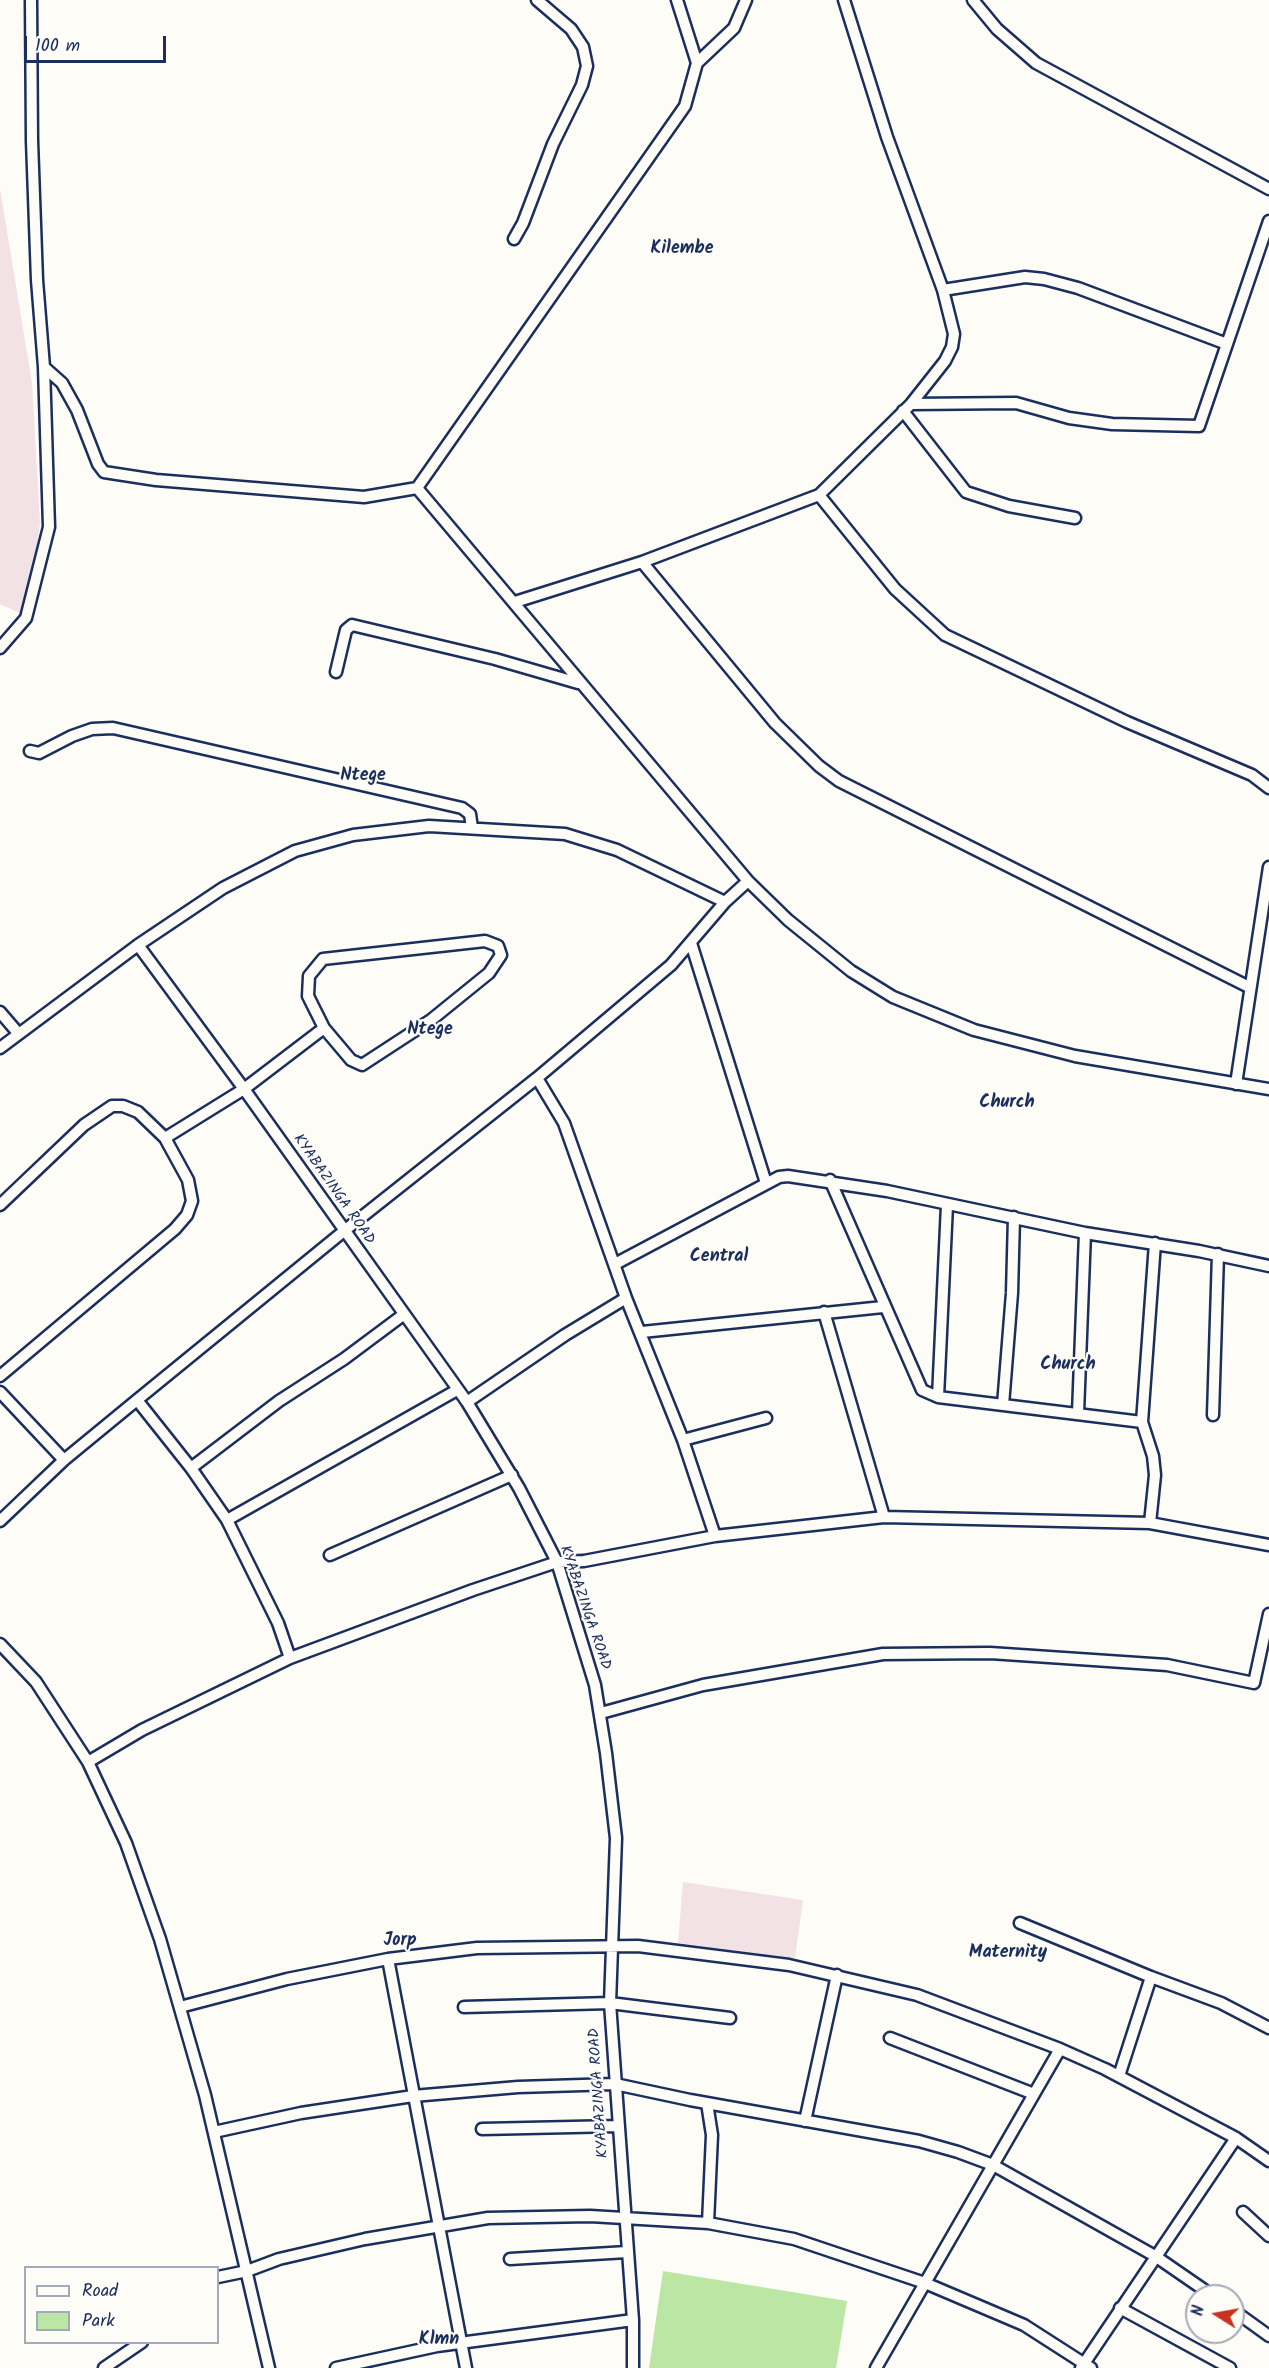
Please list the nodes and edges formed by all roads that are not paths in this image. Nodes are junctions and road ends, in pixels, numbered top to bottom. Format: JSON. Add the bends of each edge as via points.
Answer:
{"nodes":[{"id":1,"x":31,"y":0,"type":"edge"},
{"id":2,"x":537,"y":0,"type":"edge"},
{"id":3,"x":677,"y":0,"type":"edge"},
{"id":4,"x":746,"y":0,"type":"edge"},
{"id":5,"x":844,"y":0,"type":"edge"},
{"id":6,"x":974,"y":0,"type":"edge"},
{"id":7,"x":697,"y":63,"type":"junction"},
{"id":8,"x":1269,"y":189,"type":"edge"},
{"id":9,"x":1269,"y":221,"type":"edge"},
{"id":10,"x":514,"y":239,"type":"dead end"},
{"id":11,"x":943,"y":290,"type":"junction"},
{"id":12,"x":1227,"y":344,"type":"junction"},
{"id":13,"x":44,"y":367,"type":"junction"},
{"id":14,"x":907,"y":407,"type":"junction"},
{"id":15,"x":417,"y":488,"type":"junction"},
{"id":16,"x":819,"y":495,"type":"junction"},
{"id":17,"x":1075,"y":518,"type":"dead end"},
{"id":18,"x":642,"y":562,"type":"junction"},
{"id":19,"x":515,"y":602,"type":"junction"},
{"id":20,"x":0,"y":648,"type":"edge"},
{"id":21,"x":336,"y":672,"type":"dead end"},
{"id":22,"x":579,"y":683,"type":"junction"},
{"id":23,"x":30,"y":751,"type":"dead end"},
{"id":24,"x":1269,"y":788,"type":"edge"},
{"id":25,"x":472,"y":828,"type":"junction"},
{"id":26,"x":1269,"y":867,"type":"edge"},
{"id":27,"x":748,"y":880,"type":"junction"},
{"id":28,"x":725,"y":902,"type":"junction"},
{"id":29,"x":1265,"y":922,"type":"edge"},
{"id":30,"x":691,"y":943,"type":"junction"},
{"id":31,"x":138,"y":945,"type":"junction"},
{"id":32,"x":1249,"y":987,"type":"junction"},
{"id":33,"x":0,"y":1011,"type":"edge"},
{"id":34,"x":324,"y":1028,"type":"junction"},
{"id":35,"x":18,"y":1033,"type":"junction"},
{"id":36,"x":0,"y":1048,"type":"edge"},
{"id":37,"x":537,"y":1078,"type":"junction"},
{"id":38,"x":1236,"y":1084,"type":"junction"},
{"id":39,"x":244,"y":1089,"type":"junction"},
{"id":40,"x":1269,"y":1089,"type":"edge"},
{"id":41,"x":165,"y":1138,"type":"junction"},
{"id":42,"x":830,"y":1180,"type":"junction"},
{"id":43,"x":766,"y":1183,"type":"junction"},
{"id":44,"x":0,"y":1205,"type":"edge"},
{"id":45,"x":947,"y":1205,"type":"junction"},
{"id":46,"x":1014,"y":1217,"type":"junction"},
{"id":47,"x":344,"y":1231,"type":"junction"},
{"id":48,"x":1085,"y":1233,"type":"junction"},
{"id":49,"x":1155,"y":1243,"type":"junction"},
{"id":50,"x":1218,"y":1254,"type":"junction"},
{"id":51,"x":615,"y":1264,"type":"junction"},
{"id":52,"x":1269,"y":1266,"type":"edge"},
{"id":53,"x":627,"y":1298,"type":"junction"},
{"id":54,"x":884,"y":1307,"type":"junction"},
{"id":55,"x":824,"y":1312,"type":"junction"},
{"id":56,"x":403,"y":1315,"type":"junction"},
{"id":57,"x":642,"y":1332,"type":"junction"},
{"id":58,"x":0,"y":1376,"type":"edge"},
{"id":59,"x":457,"y":1390,"type":"junction"},
{"id":60,"x":0,"y":1392,"type":"edge"},
{"id":61,"x":938,"y":1397,"type":"junction"},
{"id":62,"x":137,"y":1400,"type":"junction"},
{"id":63,"x":467,"y":1402,"type":"junction"},
{"id":64,"x":1003,"y":1405,"type":"junction"},
{"id":65,"x":1078,"y":1413,"type":"junction"},
{"id":66,"x":1213,"y":1415,"type":"dead end"},
{"id":67,"x":766,"y":1418,"type":"dead end"},
{"id":68,"x":1142,"y":1422,"type":"junction"},
{"id":69,"x":683,"y":1440,"type":"junction"},
{"id":70,"x":64,"y":1461,"type":"junction"},
{"id":71,"x":191,"y":1468,"type":"junction"},
{"id":72,"x":512,"y":1475,"type":"junction"},
{"id":73,"x":884,"y":1517,"type":"junction"},
{"id":74,"x":227,"y":1520,"type":"junction"},
{"id":75,"x":0,"y":1521,"type":"edge"},
{"id":76,"x":1150,"y":1523,"type":"junction"},
{"id":77,"x":715,"y":1536,"type":"junction"},
{"id":78,"x":1269,"y":1545,"type":"edge"},
{"id":79,"x":330,"y":1555,"type":"dead end"},
{"id":80,"x":557,"y":1563,"type":"junction"},
{"id":81,"x":1269,"y":1614,"type":"edge"},
{"id":82,"x":0,"y":1644,"type":"edge"},
{"id":83,"x":291,"y":1658,"type":"junction"},
{"id":84,"x":601,"y":1713,"type":"junction"},
{"id":85,"x":88,"y":1762,"type":"junction"},
{"id":86,"x":1020,"y":1923,"type":"dead end"},
{"id":87,"x":612,"y":1945,"type":"junction"},
{"id":88,"x":388,"y":1959,"type":"junction"},
{"id":89,"x":837,"y":1975,"type":"junction"},
{"id":90,"x":1151,"y":1977,"type":"junction"},
{"id":91,"x":610,"y":2003,"type":"junction"},
{"id":92,"x":180,"y":2007,"type":"junction"},
{"id":93,"x":464,"y":2007,"type":"dead end"},
{"id":94,"x":730,"y":2018,"type":"dead end"},
{"id":95,"x":1269,"y":2028,"type":"edge"},
{"id":96,"x":890,"y":2038,"type":"dead end"},
{"id":97,"x":1060,"y":2049,"type":"junction"},
{"id":98,"x":1119,"y":2076,"type":"junction"},
{"id":99,"x":615,"y":2084,"type":"junction"},
{"id":100,"x":1034,"y":2094,"type":"junction"},
{"id":101,"x":413,"y":2096,"type":"junction"},
{"id":102,"x":707,"y":2103,"type":"junction"},
{"id":103,"x":805,"y":2121,"type":"junction"},
{"id":104,"x":617,"y":2126,"type":"junction"},
{"id":105,"x":482,"y":2129,"type":"dead end"},
{"id":106,"x":214,"y":2132,"type":"junction"},
{"id":107,"x":1236,"y":2138,"type":"junction"},
{"id":108,"x":1269,"y":2161,"type":"edge"},
{"id":109,"x":993,"y":2165,"type":"junction"},
{"id":110,"x":1243,"y":2212,"type":"dead end"},
{"id":111,"x":624,"y":2218,"type":"junction"},
{"id":112,"x":708,"y":2223,"type":"junction"},
{"id":113,"x":439,"y":2224,"type":"junction"},
{"id":114,"x":1269,"y":2236,"type":"edge"},
{"id":115,"x":627,"y":2252,"type":"junction"},
{"id":116,"x":1155,"y":2256,"type":"junction"},
{"id":117,"x":510,"y":2259,"type":"dead end"},
{"id":118,"x":247,"y":2271,"type":"junction"},
{"id":119,"x":219,"y":2277,"type":"edge"},
{"id":120,"x":925,"y":2283,"type":"junction"},
{"id":121,"x":1196,"y":2284,"type":"edge"},
{"id":122,"x":1120,"y":2308,"type":"junction"},
{"id":123,"x":1245,"y":2319,"type":"edge"},
{"id":124,"x":633,"y":2320,"type":"junction"},
{"id":125,"x":1269,"y":2336,"type":"edge"},
{"id":126,"x":461,"y":2343,"type":"junction"},
{"id":127,"x":140,"y":2344,"type":"edge"},
{"id":128,"x":1085,"y":2366,"type":"edge"},
{"id":129,"x":104,"y":2368,"type":"edge"},
{"id":130,"x":269,"y":2368,"type":"edge"},
{"id":131,"x":336,"y":2368,"type":"edge"},
{"id":132,"x":466,"y":2368,"type":"edge"},
{"id":133,"x":633,"y":2368,"type":"edge"},
{"id":134,"x":876,"y":2368,"type":"edge"},
{"id":135,"x":1230,"y":2368,"type":"edge"}],
"edges":[{"from":1,"to":13,"type":"street","via":[[33,176]]},
{"from":2,"to":10,"type":"street","via":[[571,28],[583,46],[587,66]]},
{"from":3,"to":7,"type":"street"},
{"from":4,"to":7,"type":"street","via":[[734,28]]},
{"from":5,"to":11,"type":"street","via":[[887,137]]},
{"from":6,"to":8,"type":"street","via":[[997,30],[1036,63]]},
{"from":7,"to":15,"type":"street","via":[[685,106]]},
{"from":9,"to":12,"type":"street"},
{"from":11,"to":12,"type":"street","via":[[1025,277],[1044,279]]},
{"from":11,"to":14,"type":"street","via":[[954,334],[952,347],[945,362]]},
{"from":12,"to":14,"type":"street","via":[[1199,426],[1113,424],[1069,418],[1016,402]]},
{"from":13,"to":15,"type":"street","via":[[62,383],[104,472],[364,497]]},
{"from":13,"to":20,"type":"street","via":[[49,527],[26,618]]},
{"from":14,"to":16,"type":"street"},
{"from":14,"to":17,"type":"street","via":[[966,492],[1009,506]]},
{"from":15,"to":19,"type":"street"},
{"from":16,"to":18,"type":"street"},
{"from":16,"to":24,"type":"street","via":[[895,589],[945,635],[1137,727],[1252,775]]},
{"from":18,"to":19,"type":"street"},
{"from":18,"to":32,"type":"street","via":[[775,723],[839,781]]},
{"from":19,"to":22,"type":"street"},
{"from":21,"to":22,"type":"street","via":[[346,630],[352,625]]},
{"from":22,"to":27,"type":"street"},
{"from":23,"to":25,"type":"street","via":[[39,753],[92,729],[113,728],[462,808],[470,813]]},
{"from":25,"to":28,"type":"street","via":[[565,834],[617,850]]},
{"from":25,"to":31,"type":"street","via":[[429,826],[353,835],[295,851],[223,888]]},
{"from":26,"to":29,"type":"street"},
{"from":27,"to":28,"type":"street"},
{"from":27,"to":38,"type":"street","via":[[788,920],[851,971],[893,997],[942,1019],[1075,1056]]},
{"from":28,"to":30,"type":"street"},
{"from":29,"to":32,"type":"street"},
{"from":30,"to":37,"type":"street","via":[[671,965]]},
{"from":30,"to":43,"type":"street"},
{"from":31,"to":35,"type":"street"},
{"from":31,"to":39,"type":"street","name":"KYABAZINGA ROAD"},
{"from":32,"to":38,"type":"street"},
{"from":33,"to":35,"type":"street"},
{"from":34,"to":34,"type":"street","via":[[307,986],[309,976],[323,959],[485,941],[498,946],[501,955],[489,973],[431,1020],[365,1063],[355,1063]]},
{"from":34,"to":39,"type":"street"},
{"from":35,"to":36,"type":"street"},
{"from":37,"to":47,"type":"street"},
{"from":37,"to":51,"type":"street","via":[[564,1123]]},
{"from":38,"to":40,"type":"street"},
{"from":39,"to":41,"type":"street"},
{"from":39,"to":47,"type":"street","name":"KYABAZINGA ROAD"},
{"from":41,"to":44,"type":"street","via":[[138,1112],[112,1106],[84,1125]]},
{"from":41,"to":58,"type":"street","via":[[192,1190],[187,1215],[90,1303]]},
{"from":42,"to":43,"type":"street","via":[[788,1176]]},
{"from":42,"to":45,"type":"street"},
{"from":42,"to":54,"type":"street"},
{"from":43,"to":51,"type":"street"},
{"from":45,"to":46,"type":"street"},
{"from":45,"to":61,"type":"street"},
{"from":46,"to":48,"type":"street"},
{"from":46,"to":64,"type":"street"},
{"from":47,"to":56,"type":"street","name":"KYABAZINGA ROAD"},
{"from":47,"to":62,"type":"street"},
{"from":48,"to":49,"type":"street"},
{"from":48,"to":65,"type":"street"},
{"from":49,"to":50,"type":"street"},
{"from":49,"to":68,"type":"street"},
{"from":50,"to":52,"type":"street"},
{"from":50,"to":66,"type":"street"},
{"from":51,"to":53,"type":"street"},
{"from":53,"to":57,"type":"street"},
{"from":53,"to":63,"type":"street"},
{"from":54,"to":55,"type":"street"},
{"from":54,"to":61,"type":"street","via":[[922,1390]]},
{"from":55,"to":57,"type":"street"},
{"from":55,"to":73,"type":"street"},
{"from":56,"to":59,"type":"street","name":"KYABAZINGA ROAD"},
{"from":56,"to":71,"type":"street"},
{"from":57,"to":69,"type":"street"},
{"from":59,"to":63,"type":"street","name":"KYABAZINGA ROAD"},
{"from":59,"to":74,"type":"street"},
{"from":60,"to":70,"type":"street"},
{"from":61,"to":64,"type":"street"},
{"from":62,"to":70,"type":"street"},
{"from":62,"to":71,"type":"street"},
{"from":63,"to":72,"type":"street","name":"KYABAZINGA ROAD"},
{"from":64,"to":65,"type":"street"},
{"from":65,"to":68,"type":"street"},
{"from":67,"to":69,"type":"street"},
{"from":68,"to":76,"type":"street","via":[[1155,1475]]},
{"from":69,"to":77,"type":"street"},
{"from":70,"to":75,"type":"street"},
{"from":71,"to":74,"type":"street"},
{"from":72,"to":79,"type":"street"},
{"from":72,"to":80,"type":"street","name":"KYABAZINGA ROAD"},
{"from":73,"to":76,"type":"street"},
{"from":73,"to":77,"type":"street"},
{"from":74,"to":83,"type":"street"},
{"from":76,"to":78,"type":"street"},
{"from":77,"to":80,"type":"street","via":[[584,1562]]},
{"from":80,"to":83,"type":"street"},
{"from":80,"to":84,"type":"street","name":"KYABAZINGA ROAD"},
{"from":81,"to":84,"type":"street","via":[[1254,1683],[1167,1665],[990,1653],[883,1654],[703,1685]]},
{"from":82,"to":85,"type":"street","via":[[36,1682]]},
{"from":83,"to":85,"type":"street","via":[[161,1720]]},
{"from":84,"to":87,"type":"street","name":"KYABAZINGA ROAD","via":[[616,1838]]},
{"from":85,"to":92,"type":"street","via":[[126,1843]]},
{"from":86,"to":90,"type":"street"},
{"from":87,"to":88,"type":"street","via":[[477,1948]]},
{"from":87,"to":89,"type":"street","via":[[789,1965]]},
{"from":87,"to":91,"type":"street","name":"KYABAZINGA ROAD"},
{"from":88,"to":92,"type":"street","via":[[287,1979]]},
{"from":88,"to":101,"type":"street"},
{"from":89,"to":97,"type":"street","via":[[917,1995]]},
{"from":89,"to":103,"type":"street"},
{"from":90,"to":95,"type":"street","via":[[1199,1994]]},
{"from":90,"to":98,"type":"street"},
{"from":91,"to":93,"type":"street"},
{"from":91,"to":94,"type":"street"},
{"from":91,"to":99,"type":"street","name":"KYABAZINGA ROAD"},
{"from":92,"to":106,"type":"street"},
{"from":96,"to":100,"type":"street"},
{"from":97,"to":98,"type":"street"},
{"from":97,"to":100,"type":"street"},
{"from":98,"to":107,"type":"street"},
{"from":99,"to":101,"type":"street"},
{"from":99,"to":102,"type":"street"},
{"from":99,"to":104,"type":"street","name":"KYABAZINGA ROAD"},
{"from":100,"to":109,"type":"street"},
{"from":101,"to":106,"type":"street"},
{"from":101,"to":113,"type":"street"},
{"from":102,"to":103,"type":"street"},
{"from":102,"to":112,"type":"street","via":[[712,2144]]},
{"from":103,"to":109,"type":"street","via":[[919,2141]]},
{"from":104,"to":105,"type":"street"},
{"from":104,"to":111,"type":"street","name":"KYABAZINGA ROAD"},
{"from":106,"to":118,"type":"street"},
{"from":107,"to":108,"type":"street"},
{"from":107,"to":116,"type":"street"},
{"from":109,"to":116,"type":"street"},
{"from":109,"to":120,"type":"street"},
{"from":110,"to":114,"type":"street"},
{"from":111,"to":112,"type":"street"},
{"from":111,"to":113,"type":"street","via":[[547,2216]]},
{"from":111,"to":115,"type":"street","name":"KYABAZINGA ROAD"},
{"from":112,"to":120,"type":"street","via":[[794,2239]]},
{"from":113,"to":118,"type":"street","via":[[279,2259]]},
{"from":113,"to":126,"type":"street"},
{"from":115,"to":117,"type":"street"},
{"from":115,"to":124,"type":"street","name":"KYABAZINGA ROAD"},
{"from":116,"to":121,"type":"street"},
{"from":116,"to":122,"type":"street"},
{"from":118,"to":119,"type":"street"},
{"from":118,"to":130,"type":"street"},
{"from":120,"to":128,"type":"street","via":[[1024,2325]]},
{"from":120,"to":134,"type":"street"},
{"from":122,"to":128,"type":"street"},
{"from":122,"to":135,"type":"street"},
{"from":123,"to":125,"type":"street"},
{"from":124,"to":126,"type":"street"},
{"from":124,"to":133,"type":"street","name":"KYABAZINGA ROAD"},
{"from":126,"to":131,"type":"street"},
{"from":126,"to":132,"type":"street"},
{"from":127,"to":129,"type":"street"}]}
